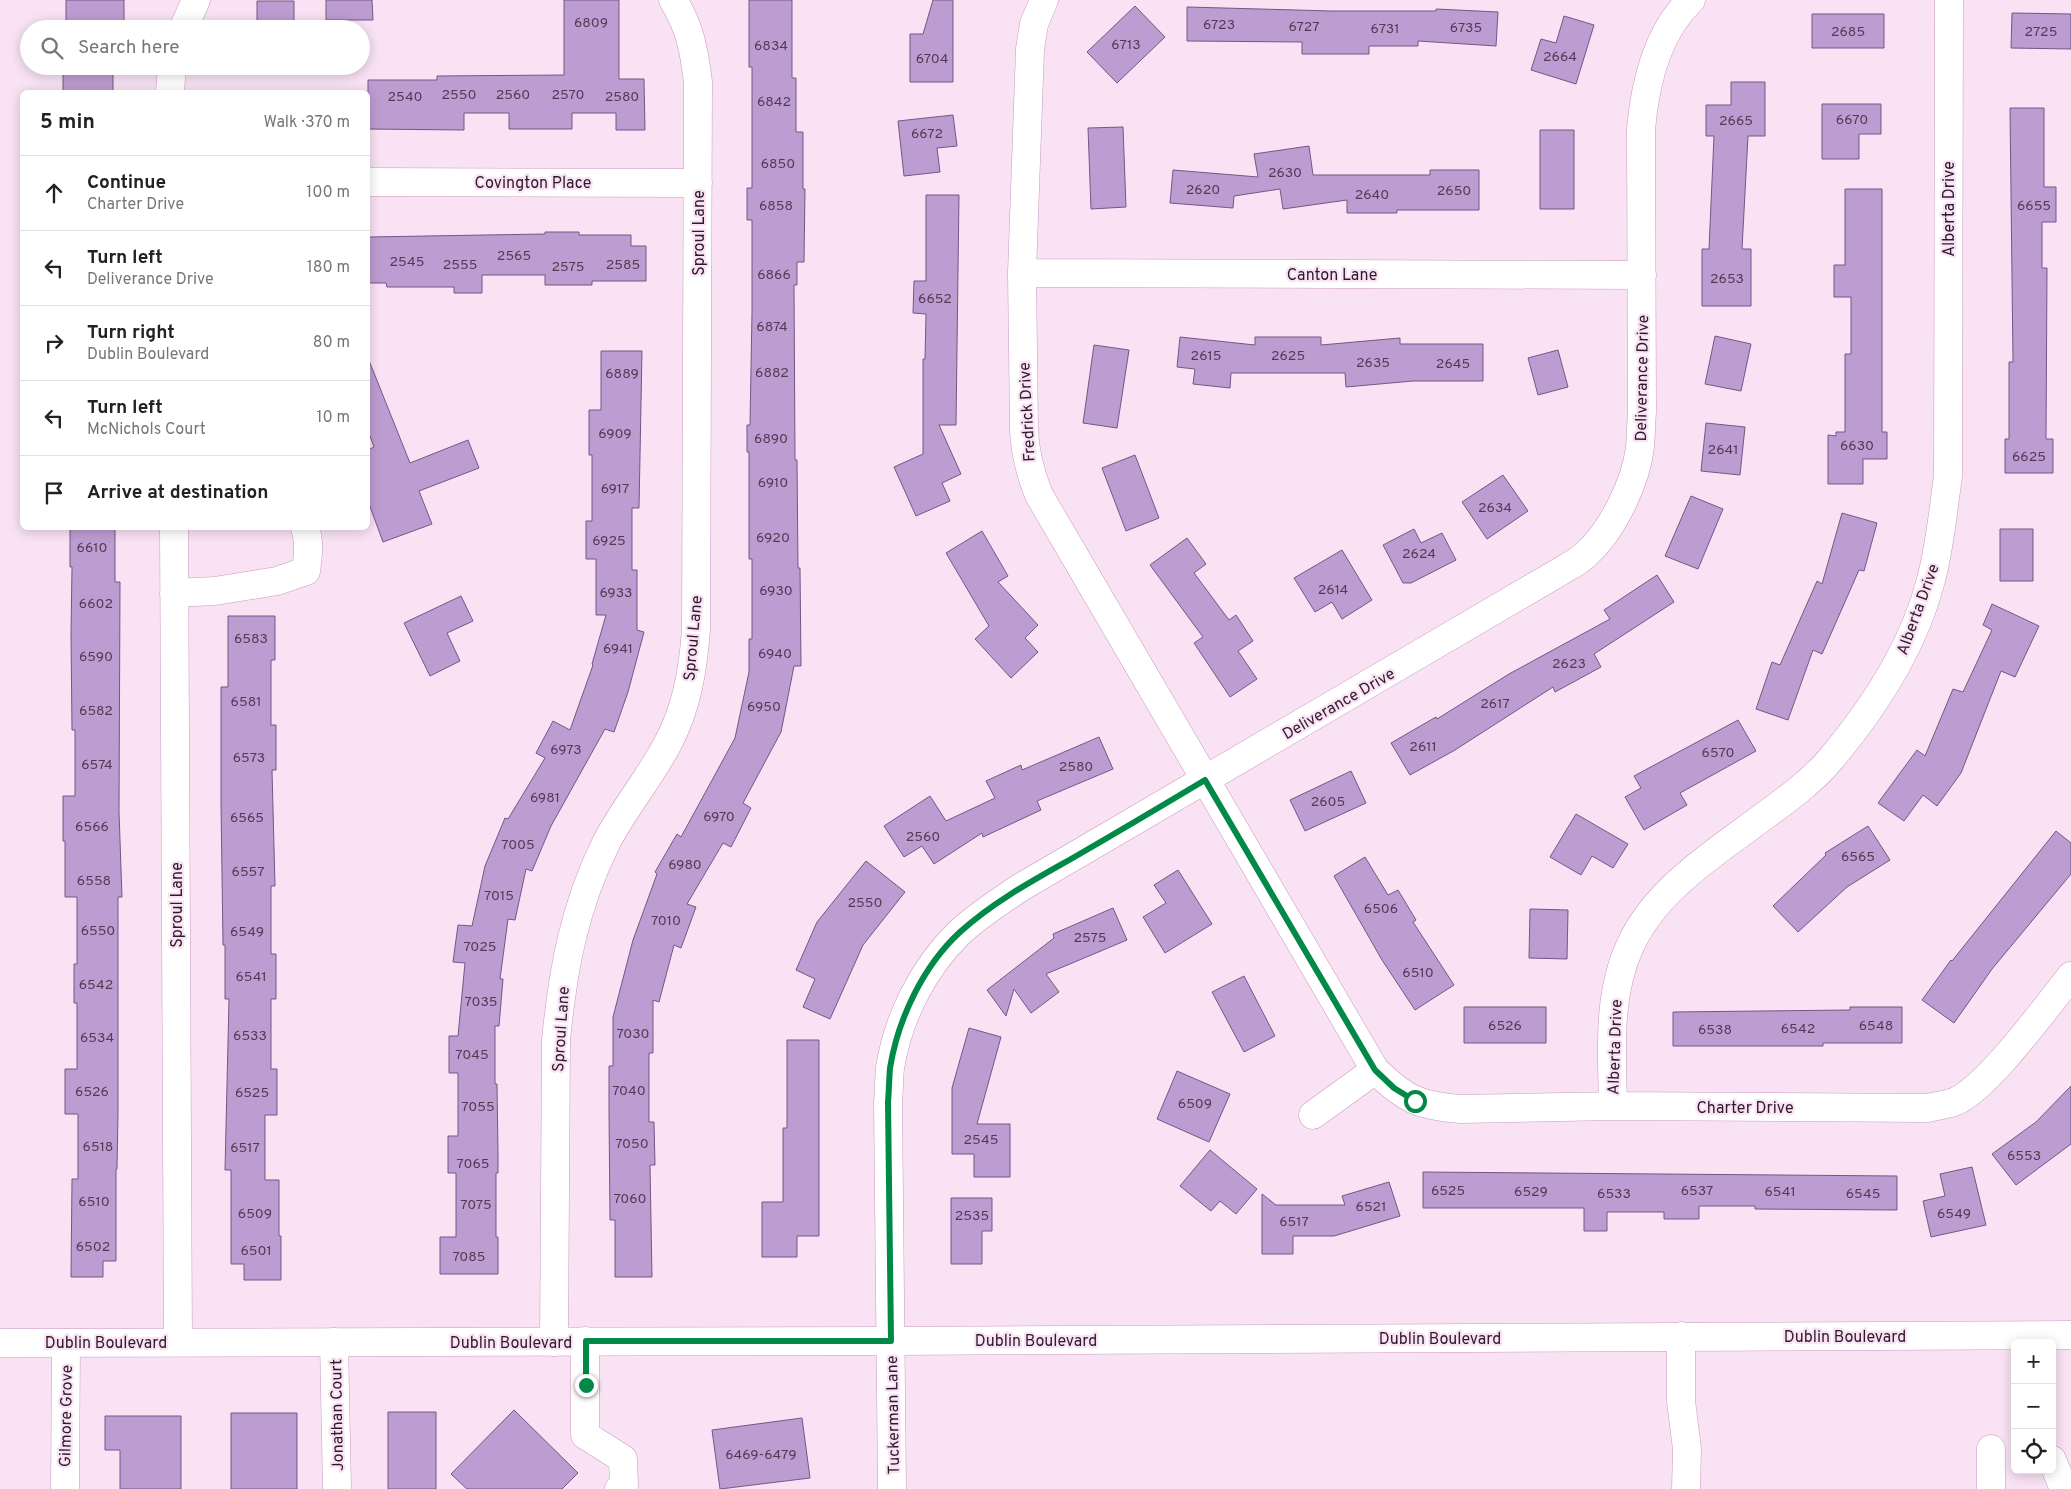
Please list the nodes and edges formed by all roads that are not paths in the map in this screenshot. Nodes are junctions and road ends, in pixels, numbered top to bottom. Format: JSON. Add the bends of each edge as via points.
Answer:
{"nodes":[{"id":1,"x":196,"y":0,"type":"edge"},
{"id":2,"x":672,"y":0,"type":"edge"},
{"id":3,"x":1044,"y":0,"type":"edge"},
{"id":4,"x":1949,"y":0,"type":"edge"},
{"id":5,"x":1684,"y":2,"type":"edge"},
{"id":6,"x":187,"y":20,"type":"edge"},
{"id":7,"x":171,"y":75,"type":"edge"},
{"id":8,"x":170,"y":90,"type":"edge"},
{"id":9,"x":370,"y":182,"type":"edge"},
{"id":10,"x":698,"y":182,"type":"junction"},
{"id":11,"x":1022,"y":273,"type":"junction"},
{"id":12,"x":1642,"y":275,"type":"junction"},
{"id":13,"x":174,"y":530,"type":"edge"},
{"id":14,"x":305,"y":530,"type":"edge"},
{"id":15,"x":174,"y":593,"type":"junction"},
{"id":16,"x":1205,"y":780,"type":"junction"},
{"id":17,"x":2071,"y":976,"type":"edge"},
{"id":18,"x":1375,"y":1070,"type":"junction"},
{"id":19,"x":1613,"y":1106,"type":"junction"},
{"id":20,"x":1313,"y":1115,"type":"dead end"},
{"id":21,"x":2071,"y":1335,"type":"edge"},
{"id":22,"x":1681,"y":1336,"type":"junction"},
{"id":23,"x":586,"y":1341,"type":"junction"},
{"id":24,"x":891,"y":1341,"type":"junction"},
{"id":25,"x":178,"y":1342,"type":"junction"},
{"id":26,"x":334,"y":1342,"type":"junction"},
{"id":27,"x":554,"y":1342,"type":"junction"},
{"id":28,"x":0,"y":1343,"type":"edge"},
{"id":29,"x":66,"y":1343,"type":"junction"},
{"id":30,"x":1991,"y":1449,"type":"dead end"},
{"id":31,"x":2056,"y":1470,"type":"edge"},
{"id":32,"x":65,"y":1489,"type":"edge"},
{"id":33,"x":337,"y":1489,"type":"edge"},
{"id":34,"x":619,"y":1489,"type":"edge"},
{"id":35,"x":892,"y":1489,"type":"edge"},
{"id":36,"x":1686,"y":1489,"type":"edge"},
{"id":37,"x":1991,"y":1489,"type":"edge"},
{"id":38,"x":2064,"y":1489,"type":"edge"}],
"edges":[{"from":1,"to":6,"type":"street"},
{"from":2,"to":10,"type":"street","name":"Sproul Lane","via":[[688,28],[694,50],[698,82]]},
{"from":3,"to":11,"type":"street","name":"Fredrick Drive","via":[[1034,24],[1030,49]]},
{"from":4,"to":19,"type":"street","name":"Alberta Drive","via":[[1948,476],[1930,582],[1898,662],[1881,692],[1830,761],[1807,783],[1667,894],[1630,944],[1615,995]]},
{"from":5,"to":12,"type":"street","name":"Deliverance Drive","via":[[1658,53],[1644,100],[1641,129]]},
{"from":7,"to":8,"type":"street"},
{"from":9,"to":10,"type":"street","name":"Covington Place"},
{"from":10,"to":27,"type":"street","name":"Sproul Lane","via":[[694,656],[684,705],[668,743],[607,842],[573,929],[556,1040]]},
{"from":11,"to":12,"type":"street","name":"Canton Lane"},
{"from":11,"to":16,"type":"street","name":"Fredrick Drive","via":[[1024,430],[1030,474],[1039,495]]},
{"from":12,"to":16,"type":"street","name":"Deliverance Drive","via":[[1640,448],[1622,505],[1606,532],[1585,555],[1556,574]]},
{"from":13,"to":15,"type":"street","name":"Sproul Lane"},
{"from":14,"to":15,"type":"street","via":[[306,571],[277,582]]},
{"from":15,"to":25,"type":"street","name":"Sproul Lane"},
{"from":16,"to":18,"type":"street","name":"Charter Drive"},
{"from":16,"to":24,"type":"street","name":"Deliverance Drive","via":[[1018,889],[984,913],[959,933],[920,983],[908,1008],[890,1068]]},
{"from":17,"to":19,"type":"street","name":"Charter Drive","via":[[1995,1068],[1976,1088],[1955,1102],[1927,1108]]},
{"from":18,"to":19,"type":"street","name":"Charter Drive","via":[[1394,1088],[1415,1101],[1436,1107],[1461,1110]]},
{"from":18,"to":20,"type":"street"},
{"from":21,"to":22,"type":"street","name":"Dublin Boulevard"},
{"from":22,"to":24,"type":"street","name":"Dublin Boulevard"},
{"from":22,"to":36,"type":"street"},
{"from":23,"to":24,"type":"street","name":"Dublin Boulevard"},
{"from":23,"to":27,"type":"street","name":"Dublin Boulevard"},
{"from":23,"to":34,"type":"street","via":[[585,1434],[623,1459],[624,1485]]},
{"from":24,"to":35,"type":"street","name":"Tuckerman Lane"},
{"from":25,"to":26,"type":"street","name":"Dublin Boulevard"},
{"from":25,"to":29,"type":"street","name":"Dublin Boulevard"},
{"from":26,"to":27,"type":"street","name":"Dublin Boulevard"},
{"from":26,"to":33,"type":"street","name":"Jonathan Court"},
{"from":28,"to":29,"type":"street","name":"Dublin Boulevard"},
{"from":29,"to":32,"type":"street","name":"Gilmore Grove"},
{"from":30,"to":37,"type":"street"},
{"from":31,"to":38,"type":"street"}]}
